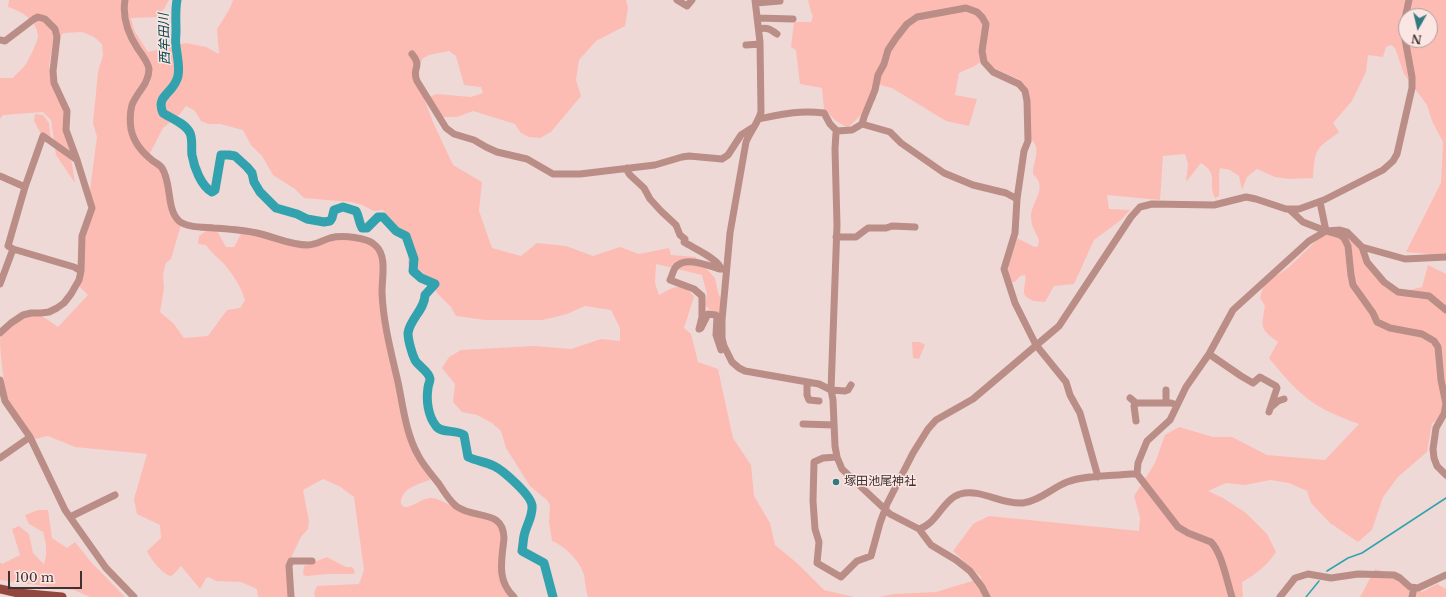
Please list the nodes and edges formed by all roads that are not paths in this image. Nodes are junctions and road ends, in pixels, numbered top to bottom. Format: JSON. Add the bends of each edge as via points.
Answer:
{"nodes":[{"id":1,"x":125,"y":0,"type":"edge"},
{"id":2,"x":677,"y":0,"type":"edge"},
{"id":3,"x":692,"y":0,"type":"edge"},
{"id":4,"x":1409,"y":0,"type":"edge"},
{"id":5,"x":780,"y":1,"type":"edge"},
{"id":6,"x":756,"y":2,"type":"edge"},
{"id":7,"x":757,"y":18,"type":"junction"},
{"id":8,"x":793,"y":19,"type":"dead end"},
{"id":9,"x":759,"y":29,"type":"junction"},
{"id":10,"x":777,"y":34,"type":"dead end"},
{"id":11,"x":0,"y":40,"type":"edge"},
{"id":12,"x":760,"y":44,"type":"junction"},
{"id":13,"x":746,"y":45,"type":"dead end"},
{"id":14,"x":412,"y":54,"type":"dead end"},
{"id":15,"x":759,"y":120,"type":"junction"},
{"id":16,"x":862,"y":124,"type":"junction"},
{"id":17,"x":753,"y":128,"type":"junction"},
{"id":18,"x":837,"y":131,"type":"junction"},
{"id":19,"x":77,"y":160,"type":"junction"},
{"id":20,"x":627,"y":168,"type":"junction"},
{"id":21,"x":0,"y":176,"type":"edge"},
{"id":22,"x":25,"y":187,"type":"junction"},
{"id":23,"x":1017,"y":199,"type":"junction"},
{"id":24,"x":1320,"y":202,"type":"junction"},
{"id":25,"x":1290,"y":210,"type":"junction"},
{"id":26,"x":915,"y":227,"type":"dead end"},
{"id":27,"x":1326,"y":231,"type":"junction"},
{"id":28,"x":836,"y":237,"type":"junction"},
{"id":29,"x":0,"y":246,"type":"edge"},
{"id":30,"x":1362,"y":247,"type":"junction"},
{"id":31,"x":10,"y":248,"type":"junction"},
{"id":32,"x":1446,"y":257,"type":"edge"},
{"id":33,"x":723,"y":270,"type":"junction"},
{"id":34,"x":81,"y":271,"type":"junction"},
{"id":35,"x":0,"y":284,"type":"edge"},
{"id":36,"x":1446,"y":310,"type":"edge"},
{"id":37,"x":0,"y":333,"type":"edge"},
{"id":38,"x":1036,"y":345,"type":"junction"},
{"id":39,"x":726,"y":351,"type":"junction"},
{"id":40,"x":1209,"y":354,"type":"junction"},
{"id":41,"x":0,"y":380,"type":"edge"},
{"id":42,"x":807,"y":382,"type":"junction"},
{"id":43,"x":851,"y":385,"type":"dead end"},
{"id":44,"x":831,"y":390,"type":"junction"},
{"id":45,"x":1166,"y":390,"type":"dead end"},
{"id":46,"x":1130,"y":398,"type":"dead end"},
{"id":47,"x":1284,"y":399,"type":"dead end"},
{"id":48,"x":819,"y":402,"type":"dead end"},
{"id":49,"x":1166,"y":403,"type":"junction"},
{"id":50,"x":1136,"y":404,"type":"junction"},
{"id":51,"x":1177,"y":405,"type":"junction"},
{"id":52,"x":1136,"y":421,"type":"dead end"},
{"id":53,"x":803,"y":424,"type":"dead end"},
{"id":54,"x":834,"y":424,"type":"junction"},
{"id":55,"x":30,"y":437,"type":"junction"},
{"id":56,"x":837,"y":457,"type":"junction"},
{"id":57,"x":0,"y":458,"type":"edge"},
{"id":58,"x":1137,"y":474,"type":"junction"},
{"id":59,"x":1446,"y":475,"type":"edge"},
{"id":60,"x":1098,"y":477,"type":"junction"},
{"id":61,"x":116,"y":495,"type":"dead end"},
{"id":62,"x":886,"y":509,"type":"junction"},
{"id":63,"x":70,"y":517,"type":"junction"},
{"id":64,"x":919,"y":529,"type":"junction"},
{"id":65,"x":312,"y":561,"type":"dead end"},
{"id":66,"x":1446,"y":575,"type":"edge"},
{"id":67,"x":1414,"y":588,"type":"junction"},
{"id":68,"x":0,"y":589,"type":"edge"},
{"id":69,"x":62,"y":597,"type":"edge"},
{"id":70,"x":134,"y":597,"type":"edge"},
{"id":71,"x":291,"y":597,"type":"edge"},
{"id":72,"x":514,"y":597,"type":"edge"},
{"id":73,"x":988,"y":597,"type":"edge"},
{"id":74,"x":1232,"y":597,"type":"edge"},
{"id":75,"x":1280,"y":597,"type":"edge"},
{"id":76,"x":1412,"y":597,"type":"edge"}],
"edges":[{"from":1,"to":72,"type":"street","via":[[123,8],[127,29],[132,41],[146,60],[149,72],[148,80],[132,106],[131,129],[142,152],[162,168],[177,219],[188,225],[261,234],[293,244],[312,245],[342,237],[368,240],[378,247],[382,254],[383,314],[412,444],[420,460],[450,501],[467,512],[492,517],[500,524],[504,532],[502,578]]},
{"from":2,"to":3,"type":"street","via":[[687,6]]},
{"from":4,"to":24,"type":"street","via":[[1404,28],[1412,88],[1397,154],[1383,170]]},
{"from":5,"to":6,"type":"street"},
{"from":6,"to":7,"type":"street"},
{"from":7,"to":8,"type":"street"},
{"from":7,"to":9,"type":"street"},
{"from":9,"to":10,"type":"street","via":[[771,29]]},
{"from":9,"to":12,"type":"street"},
{"from":11,"to":19,"type":"street","via":[[5,41],[38,17],[45,19],[55,29],[57,37],[54,83],[67,111],[66,130]]},
{"from":12,"to":13,"type":"street"},
{"from":12,"to":15,"type":"street"},
{"from":14,"to":20,"type":"street","via":[[418,63],[415,77],[450,132],[474,140],[497,152],[528,160],[553,174],[580,174]]},
{"from":15,"to":17,"type":"street"},
{"from":15,"to":18,"type":"street","via":[[795,112],[824,113]]},
{"from":16,"to":18,"type":"street","via":[[852,130]]},
{"from":16,"to":23,"type":"street","via":[[890,132],[901,143],[944,173]]},
{"from":16,"to":23,"type":"street","via":[[888,50],[907,24],[917,17],[957,8],[972,9],[986,24],[982,51],[984,62],[993,72],[1019,84],[1025,92],[1028,137]]},
{"from":17,"to":20,"type":"street","via":[[742,135],[728,155],[722,159],[689,156],[655,165]]},
{"from":17,"to":33,"type":"street","via":[[743,154]]},
{"from":18,"to":28,"type":"street"},
{"from":19,"to":22,"type":"street","via":[[43,136]]},
{"from":19,"to":34,"type":"street","via":[[92,208],[82,236]]},
{"from":20,"to":33,"type":"street","via":[[656,206],[676,226],[685,239],[684,242],[711,258]]},
{"from":21,"to":22,"type":"street"},
{"from":22,"to":31,"type":"street"},
{"from":23,"to":38,"type":"street","via":[[1015,233],[1004,269],[1015,303]]},
{"from":24,"to":25,"type":"street"},
{"from":24,"to":27,"type":"street"},
{"from":25,"to":27,"type":"street","via":[[1303,222]]},
{"from":25,"to":38,"type":"street","via":[[1251,198],[1214,205],[1159,203],[1140,207],[1062,323]]},
{"from":26,"to":28,"type":"street","via":[[868,228],[856,237]]},
{"from":27,"to":30,"type":"street","via":[[1347,232]]},
{"from":27,"to":40,"type":"street","via":[[1309,241],[1235,307]]},
{"from":27,"to":59,"type":"street","via":[[1344,238],[1348,246],[1353,285],[1377,322],[1390,328],[1422,334],[1434,341],[1438,347],[1446,404],[1436,428],[1433,449],[1437,466]]},
{"from":28,"to":44,"type":"street"},
{"from":29,"to":31,"type":"street"},
{"from":30,"to":32,"type":"street","via":[[1405,260]]},
{"from":30,"to":36,"type":"street","via":[[1367,262],[1384,282],[1398,292],[1429,296]]},
{"from":31,"to":34,"type":"street"},
{"from":31,"to":35,"type":"street"},
{"from":33,"to":39,"type":"street","via":[[722,338]]},
{"from":33,"to":39,"type":"street","via":[[712,265],[686,262],[675,268],[670,280],[694,289],[702,296],[699,329],[708,314],[716,315],[716,335],[721,350]]},
{"from":34,"to":37,"type":"street","via":[[79,280],[64,303],[49,312],[23,315]]},
{"from":38,"to":60,"type":"street","via":[[1066,382],[1080,413]]},
{"from":38,"to":62,"type":"street","via":[[973,399],[932,424],[913,453]]},
{"from":39,"to":42,"type":"street","via":[[736,365],[745,371]]},
{"from":40,"to":47,"type":"street","via":[[1253,383],[1260,377],[1276,386],[1270,409]]},
{"from":40,"to":51,"type":"street"},
{"from":41,"to":55,"type":"street","via":[[5,401]]},
{"from":42,"to":44,"type":"street","via":[[823,385]]},
{"from":42,"to":48,"type":"street","via":[[809,400]]},
{"from":43,"to":44,"type":"street","via":[[845,391]]},
{"from":44,"to":54,"type":"street"},
{"from":45,"to":49,"type":"street"},
{"from":46,"to":50,"type":"street"},
{"from":49,"to":50,"type":"street"},
{"from":49,"to":51,"type":"street"},
{"from":50,"to":52,"type":"street"},
{"from":51,"to":58,"type":"street","via":[[1170,420],[1147,441],[1138,463]]},
{"from":53,"to":54,"type":"street"},
{"from":54,"to":56,"type":"street"},
{"from":55,"to":57,"type":"street"},
{"from":55,"to":63,"type":"street","via":[[64,510]]},
{"from":56,"to":62,"type":"street","via":[[845,473]]},
{"from":56,"to":62,"type":"street","via":[[818,459],[813,466],[815,528],[819,542],[817,563],[841,577],[857,561],[871,556]]},
{"from":58,"to":60,"type":"street"},
{"from":58,"to":74,"type":"street","via":[[1178,527],[1214,545]]},
{"from":60,"to":64,"type":"street","via":[[1067,482],[1033,501],[1024,503],[1008,503],[975,493],[960,494],[949,500],[929,524]]},
{"from":61,"to":63,"type":"street"},
{"from":62,"to":64,"type":"street","via":[[893,516]]},
{"from":63,"to":70,"type":"street","via":[[106,568]]},
{"from":64,"to":73,"type":"street","via":[[931,545],[970,571]]},
{"from":65,"to":71,"type":"street","via":[[291,561]]},
{"from":66,"to":67,"type":"street"},
{"from":67,"to":75,"type":"street","via":[[1394,575],[1358,574],[1331,578],[1308,574],[1295,578]]},
{"from":67,"to":76,"type":"street"},
{"from":68,"to":69,"type":"main road"}]}
